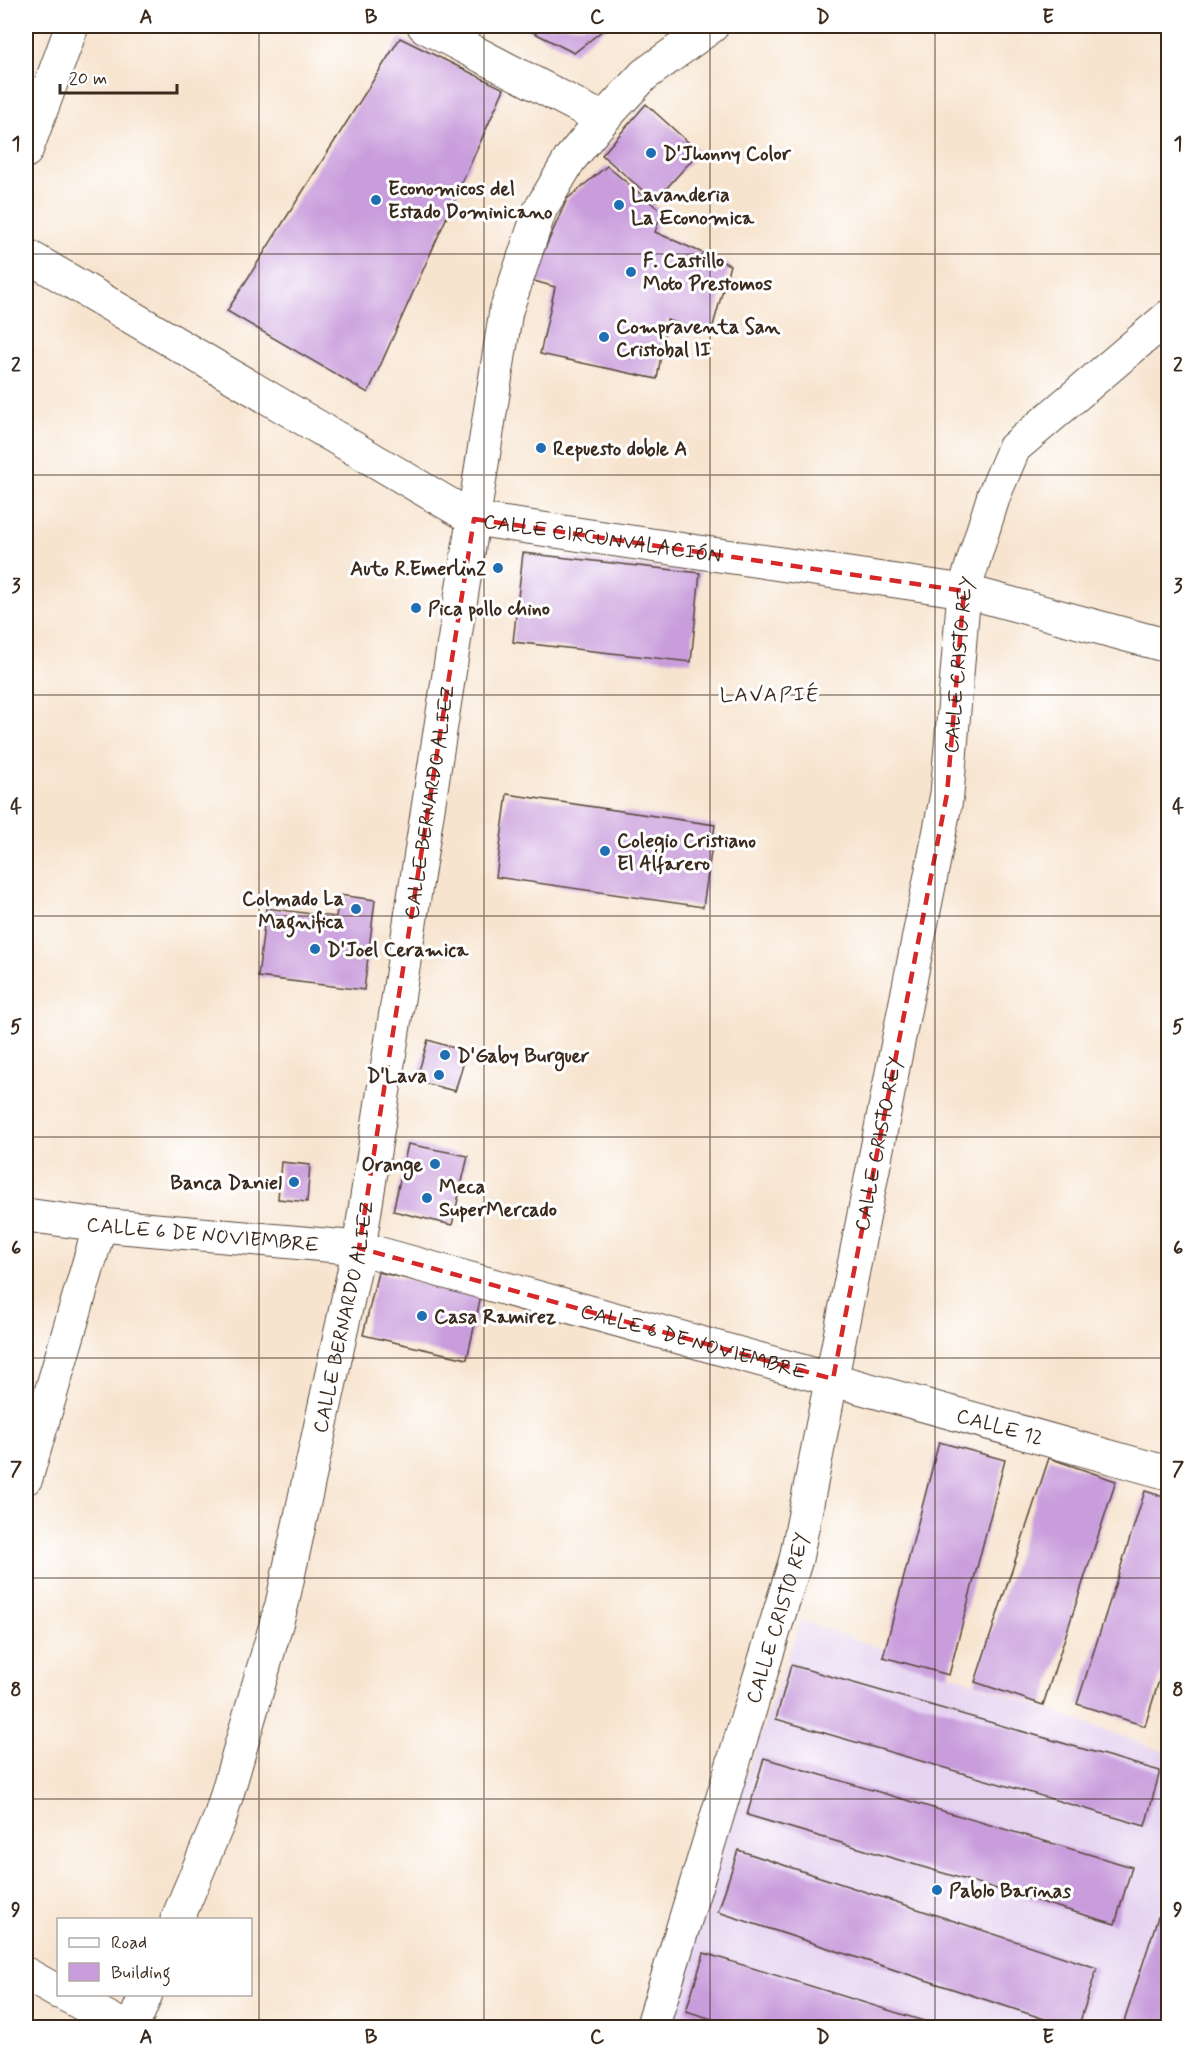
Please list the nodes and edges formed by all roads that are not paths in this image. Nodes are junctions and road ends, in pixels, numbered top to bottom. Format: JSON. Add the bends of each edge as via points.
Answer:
{"nodes":[{"id":1,"x":72,"y":26,"type":"edge"},
{"id":2,"x":424,"y":26,"type":"edge"},
{"id":3,"x":712,"y":26,"type":"edge"},
{"id":4,"x":603,"y":119,"type":"junction"},
{"id":5,"x":26,"y":151,"type":"edge"},
{"id":6,"x":26,"y":255,"type":"edge"},
{"id":7,"x":1168,"y":317,"type":"edge"},
{"id":8,"x":474,"y":519,"type":"junction"},
{"id":9,"x":964,"y":591,"type":"junction"},
{"id":10,"x":1168,"y":646,"type":"edge"},
{"id":11,"x":26,"y":1215,"type":"edge"},
{"id":12,"x":100,"y":1225,"type":"junction"},
{"id":13,"x":358,"y":1248,"type":"junction"},
{"id":14,"x":833,"y":1379,"type":"junction"},
{"id":15,"x":1168,"y":1473,"type":"edge"},
{"id":16,"x":26,"y":1478,"type":"edge"},
{"id":17,"x":178,"y":1918,"type":"edge"},
{"id":18,"x":26,"y":1974,"type":"edge"},
{"id":19,"x":57,"y":1991,"type":"edge"},
{"id":20,"x":66,"y":1996,"type":"edge"},
{"id":21,"x":146,"y":1996,"type":"edge"},
{"id":22,"x":126,"y":2028,"type":"edge"},
{"id":23,"x":132,"y":2028,"type":"edge"},
{"id":24,"x":652,"y":2028,"type":"edge"}],
"edges":[{"from":1,"to":5,"type":"street"},
{"from":2,"to":4,"type":"street"},
{"from":3,"to":4,"type":"street","name":"CALLE BERNARDO ALIEZ","via":[[644,75]]},
{"from":4,"to":8,"type":"street","name":"CALLE BERNARDO ALIEZ","via":[[570,159],[540,210],[506,311]]},
{"from":6,"to":8,"type":"street","name":"CALLE CIRCUNVALACIÓN"},
{"from":7,"to":9,"type":"street","name":"CALLE CRISTO REY","via":[[1014,448],[994,495]]},
{"from":8,"to":9,"type":"street","name":"CALLE CIRCUNVALACIÓN"},
{"from":8,"to":13,"type":"street","name":"CALLE BERNARDO ALIEZ"},
{"from":9,"to":10,"type":"street","name":"CALLE CIRCUNVALACIÓN"},
{"from":9,"to":14,"type":"street","name":"CALLE CRISTO REY","via":[[947,795]]},
{"from":11,"to":12,"type":"street","name":"CALLE 6 DE NOVIEMBRE"},
{"from":12,"to":13,"type":"street","name":"CALLE 6 DE NOVIEMBRE"},
{"from":12,"to":16,"type":"street"},
{"from":13,"to":14,"type":"street","name":"CALLE 6 DE NOVIEMBRE"},
{"from":13,"to":17,"type":"street","name":"CALLE BERNARDO ALIEZ","via":[[282,1604],[220,1818]]},
{"from":14,"to":15,"type":"street","name":"CALLE 12"},
{"from":14,"to":24,"type":"street","name":"CALLE CRISTO REY","via":[[796,1559]]},
{"from":18,"to":19,"type":"street"},
{"from":20,"to":22,"type":"street"},
{"from":21,"to":23,"type":"street"}]}
